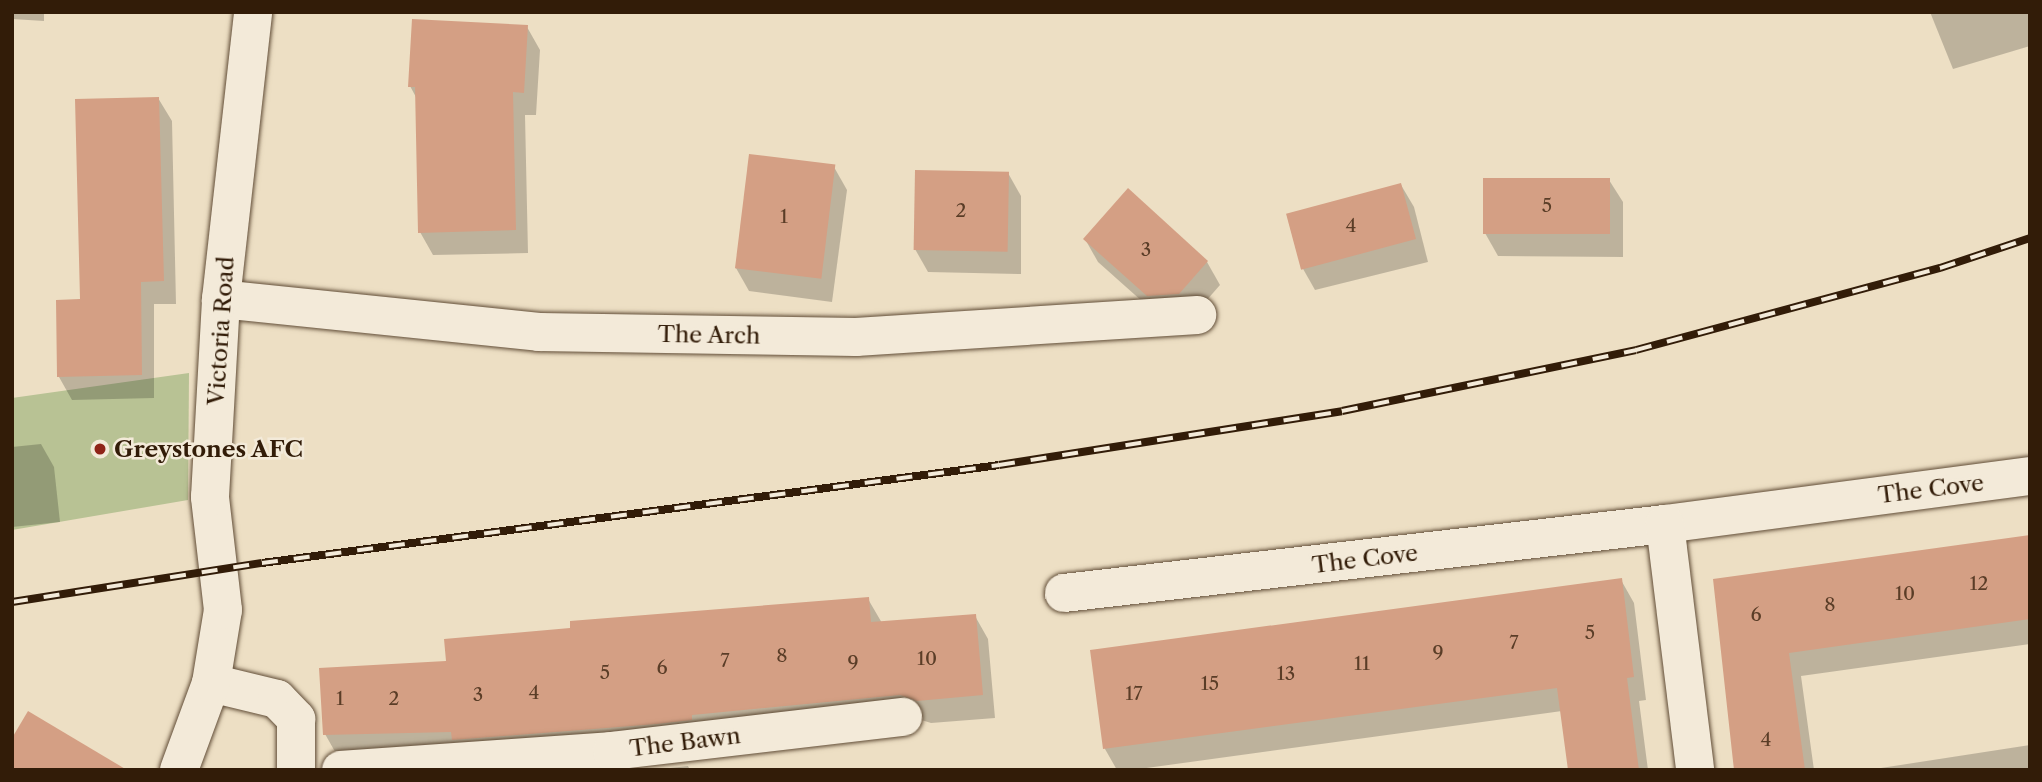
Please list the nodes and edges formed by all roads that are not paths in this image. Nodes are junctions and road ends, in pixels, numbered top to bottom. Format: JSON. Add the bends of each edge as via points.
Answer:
{"nodes":[{"id":1,"x":253,"y":12,"type":"edge"},
{"id":2,"x":221,"y":299,"type":"junction"},
{"id":3,"x":1197,"y":315,"type":"dead end"},
{"id":4,"x":2030,"y":477,"type":"edge"},
{"id":5,"x":1665,"y":524,"type":"junction"},
{"id":6,"x":1064,"y":593,"type":"dead end"},
{"id":7,"x":211,"y":683,"type":"junction"},
{"id":8,"x":903,"y":717,"type":"dead end"},
{"id":9,"x":179,"y":770,"type":"edge"},
{"id":10,"x":296,"y":770,"type":"edge"},
{"id":11,"x":341,"y":770,"type":"edge"},
{"id":12,"x":1695,"y":770,"type":"edge"}],
"edges":[{"from":1,"to":2,"type":"street","name":"Victoria Road"},
{"from":2,"to":3,"type":"street","name":"The Arch","via":[[580,333],[856,337]]},
{"from":2,"to":7,"type":"street","name":"Victoria Road","via":[[210,497],[223,610]]},
{"from":4,"to":5,"type":"street","name":"The Cove"},
{"from":5,"to":6,"type":"street","name":"The Cove"},
{"from":5,"to":12,"type":"street"},
{"from":7,"to":9,"type":"street","name":"Victoria Road"},
{"from":7,"to":10,"type":"street","via":[[277,699],[296,719]]},
{"from":8,"to":11,"type":"street","name":"The Bawn","via":[[612,751]]}]}
